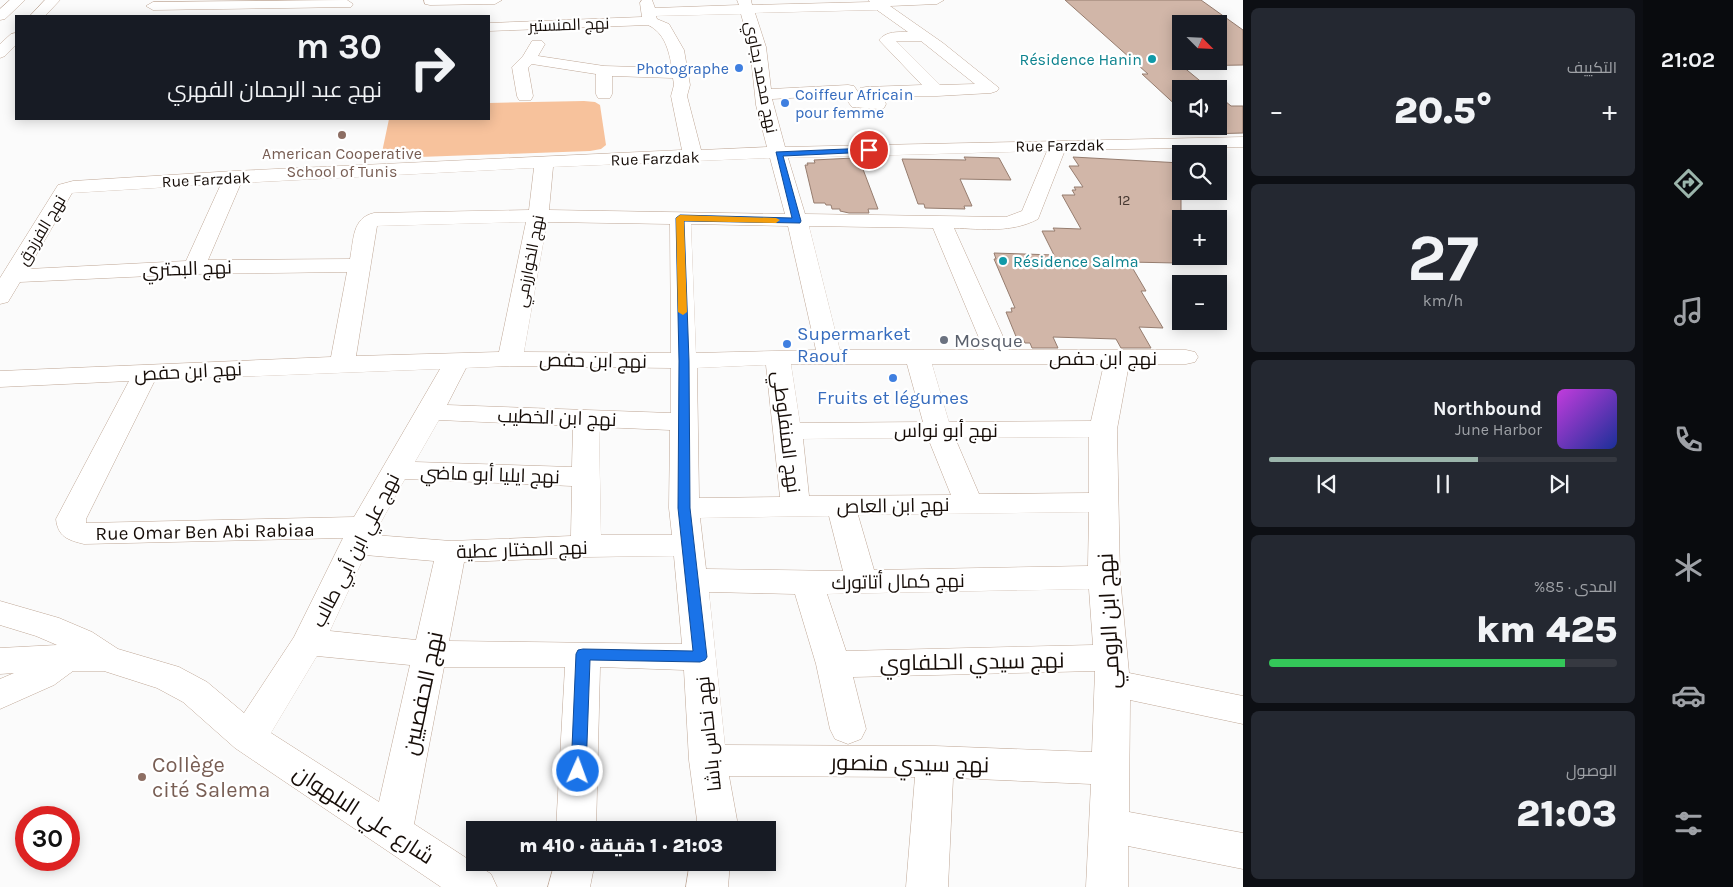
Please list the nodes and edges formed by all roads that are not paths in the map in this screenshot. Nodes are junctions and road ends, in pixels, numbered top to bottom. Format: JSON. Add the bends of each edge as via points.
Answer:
{"nodes":[{"id":1,"x":18,"y":0,"type":"edge"},
{"id":2,"x":53,"y":0,"type":"edge"},
{"id":3,"x":430,"y":0,"type":"edge"},
{"id":4,"x":495,"y":0,"type":"edge"},
{"id":5,"x":937,"y":0,"type":"edge"},
{"id":6,"x":877,"y":3,"type":"edge"},
{"id":7,"x":746,"y":5,"type":"edge"},
{"id":8,"x":345,"y":7,"type":"edge"},
{"id":9,"x":152,"y":8,"type":"edge"},
{"id":10,"x":649,"y":11,"type":"edge"},
{"id":11,"x":422,"y":14,"type":"dead end"},
{"id":12,"x":38,"y":15,"type":"edge"},
{"id":13,"x":0,"y":16,"type":"edge"},
{"id":14,"x":547,"y":25,"type":"junction"},
{"id":15,"x":490,"y":27,"type":"edge"},
{"id":16,"x":926,"y":36,"type":"junction"},
{"id":17,"x":15,"y":40,"type":"edge"},
{"id":18,"x":529,"y":59,"type":"junction"},
{"id":19,"x":3,"y":61,"type":"edge"},
{"id":20,"x":604,"y":71,"type":"junction"},
{"id":21,"x":681,"y":73,"type":"junction"},
{"id":22,"x":937,"y":91,"type":"junction"},
{"id":23,"x":866,"y":92,"type":"dead end"},
{"id":24,"x":604,"y":94,"type":"dead end"},
{"id":25,"x":763,"y":94,"type":"junction"},
{"id":26,"x":525,"y":96,"type":"dead end"},
{"id":27,"x":928,"y":105,"type":"dead end"},
{"id":28,"x":1243,"y":142,"type":"edge"},
{"id":29,"x":1058,"y":145,"type":"junction"},
{"id":30,"x":778,"y":154,"type":"junction"},
{"id":31,"x":693,"y":156,"type":"junction"},
{"id":32,"x":544,"y":163,"type":"junction"},
{"id":33,"x":234,"y":177,"type":"junction"},
{"id":34,"x":68,"y":188,"type":"joint"},
{"id":35,"x":538,"y":216,"type":"junction"},
{"id":36,"x":680,"y":218,"type":"junction"},
{"id":37,"x":797,"y":221,"type":"junction"},
{"id":38,"x":941,"y":223,"type":"junction"},
{"id":39,"x":361,"y":265,"type":"junction"},
{"id":40,"x":194,"y":267,"type":"junction"},
{"id":41,"x":14,"y":276,"type":"junction"},
{"id":42,"x":0,"y":297,"type":"edge"},
{"id":43,"x":1118,"y":357,"type":"junction"},
{"id":44,"x":1186,"y":357,"type":"dead end"},
{"id":45,"x":777,"y":358,"type":"junction"},
{"id":46,"x":830,"y":358,"type":"junction"},
{"id":47,"x":918,"y":358,"type":"junction"},
{"id":48,"x":1000,"y":358,"type":"junction"},
{"id":49,"x":510,"y":359,"type":"junction"},
{"id":50,"x":457,"y":361,"type":"junction"},
{"id":51,"x":684,"y":361,"type":"junction"},
{"id":52,"x":342,"y":364,"type":"junction"},
{"id":53,"x":146,"y":372,"type":"junction"},
{"id":54,"x":0,"y":379,"type":"edge"},
{"id":55,"x":430,"y":412,"type":"junction"},
{"id":56,"x":586,"y":418,"type":"junction"},
{"id":57,"x":683,"y":422,"type":"junction"},
{"id":58,"x":1103,"y":429,"type":"junction"},
{"id":59,"x":938,"y":430,"type":"junction"},
{"id":60,"x":788,"y":431,"type":"junction"},
{"id":61,"x":396,"y":470,"type":"junction"},
{"id":62,"x":585,"y":477,"type":"junction"},
{"id":63,"x":1103,"y":502,"type":"junction"},
{"id":64,"x":969,"y":504,"type":"junction"},
{"id":65,"x":796,"y":506,"type":"junction"},
{"id":66,"x":841,"y":506,"type":"junction"},
{"id":67,"x":684,"y":508,"type":"junction"},
{"id":68,"x":360,"y":536,"type":"junction"},
{"id":69,"x":688,"y":545,"type":"junction"},
{"id":70,"x":586,"y":546,"type":"junction"},
{"id":71,"x":451,"y":552,"type":"junction"},
{"id":72,"x":1104,"y":577,"type":"junction"},
{"id":73,"x":692,"y":580,"type":"junction"},
{"id":74,"x":862,"y":582,"type":"junction"},
{"id":75,"x":808,"y":583,"type":"junction"},
{"id":76,"x":0,"y":613,"type":"edge"},
{"id":77,"x":308,"y":642,"type":"junction"},
{"id":78,"x":430,"y":654,"type":"junction"},
{"id":79,"x":583,"y":654,"type":"junction"},
{"id":80,"x":68,"y":657,"type":"junction"},
{"id":81,"x":700,"y":657,"type":"junction"},
{"id":82,"x":106,"y":658,"type":"junction"},
{"id":83,"x":0,"y":661,"type":"edge"},
{"id":84,"x":833,"y":664,"type":"junction"},
{"id":85,"x":1112,"y":671,"type":"junction"},
{"id":86,"x":0,"y":695,"type":"edge"},
{"id":87,"x":1243,"y":710,"type":"edge"},
{"id":88,"x":848,"y":729,"type":"dead end"},
{"id":89,"x":248,"y":737,"type":"junction"},
{"id":90,"x":708,"y":760,"type":"junction"},
{"id":91,"x":935,"y":762,"type":"junction"},
{"id":92,"x":1112,"y":769,"type":"junction"},
{"id":93,"x":576,"y":821,"type":"edge"},
{"id":94,"x":717,"y":821,"type":"edge"},
{"id":95,"x":1108,"y":825,"type":"junction"},
{"id":96,"x":392,"y":833,"type":"junction"},
{"id":97,"x":1243,"y":851,"type":"edge"},
{"id":98,"x":573,"y":871,"type":"edge"},
{"id":99,"x":709,"y":871,"type":"edge"},
{"id":100,"x":476,"y":887,"type":"edge"},
{"id":101,"x":569,"y":887,"type":"edge"},
{"id":102,"x":707,"y":887,"type":"edge"},
{"id":103,"x":927,"y":887,"type":"edge"},
{"id":104,"x":1107,"y":887,"type":"edge"}],
"edges":[{"from":1,"to":13,"type":"main road"},
{"from":2,"to":12,"type":"main road"},
{"from":3,"to":4,"type":"main road"},
{"from":3,"to":11,"type":"main road"},
{"from":5,"to":6,"type":"main road","name":"نهج المنستير"},
{"from":6,"to":7,"type":"main road","name":"نهج المنستير"},
{"from":6,"to":16,"type":"main road"},
{"from":7,"to":10,"type":"main road","name":"نهج المنستير"},
{"from":7,"to":25,"type":"main road","name":"نهج محمد بجاوي","via":[[758,47]]},
{"from":8,"to":9,"type":"main road"},
{"from":10,"to":14,"type":"main road","name":"نهج المنستير"},
{"from":10,"to":21,"type":"main road","via":[[664,27],[676,50]]},
{"from":14,"to":15,"type":"main road","name":"نهج المنستير"},
{"from":14,"to":18,"type":"main road"},
{"from":16,"to":22,"type":"main road","via":[[896,36],[886,40]]},
{"from":16,"to":22,"type":"main road","via":[[991,88]]},
{"from":17,"to":19,"type":"main road"},
{"from":18,"to":20,"type":"main road"},
{"from":18,"to":26,"type":"main road","via":[[520,67]]},
{"from":20,"to":21,"type":"main road"},
{"from":20,"to":24,"type":"main road"},
{"from":21,"to":31,"type":"main road","via":[[679,96]]},
{"from":22,"to":23,"type":"main road"},
{"from":25,"to":27,"type":"main road","via":[[845,85],[858,103]]},
{"from":25,"to":30,"type":"main road","name":"نهج محمد بجاوي"},
{"from":28,"to":29,"type":"main road","name":"Rue Farzdak"},
{"from":29,"to":30,"type":"main road","name":"Rue Farzdak"},
{"from":29,"to":38,"type":"main road","via":[[1030,214],[1019,221],[1006,223]]},
{"from":30,"to":31,"type":"main road","name":"Rue Farzdak"},
{"from":30,"to":37,"type":"main road","name":"نهج محمد بجاوي"},
{"from":31,"to":32,"type":"main road","name":"Rue Farzdak"},
{"from":32,"to":33,"type":"main road","name":"Rue Farzdak"},
{"from":32,"to":35,"type":"main road","name":"نهج الخوارزمي"},
{"from":33,"to":34,"type":"main road","name":"Rue Farzdak"},
{"from":33,"to":40,"type":"main road"},
{"from":34,"to":41,"type":"main road","name":"نهج الفرزدق","via":[[59,196]]},
{"from":35,"to":36,"type":"main road"},
{"from":35,"to":39,"type":"main road","via":[[374,219],[367,224]]},
{"from":35,"to":49,"type":"main road","name":"نهج الخوارزمي"},
{"from":36,"to":37,"type":"main road"},
{"from":36,"to":51,"type":"main road","name":"نهج نحاس باشا"},
{"from":37,"to":38,"type":"main road"},
{"from":37,"to":46,"type":"main road","name":"نهج محمد بجاوي"},
{"from":38,"to":48,"type":"main road"},
{"from":39,"to":40,"type":"main road","name":"نهج البحتري"},
{"from":39,"to":52,"type":"main road"},
{"from":40,"to":41,"type":"main road","name":"نهج البحتري"},
{"from":41,"to":42,"type":"main road","name":"نهج الفرزدق"},
{"from":43,"to":44,"type":"main road","name":"نهج ابن حفص"},
{"from":43,"to":48,"type":"main road","name":"نهج ابن حفص"},
{"from":43,"to":58,"type":"main road","name":"نهج ابن الرومي"},
{"from":45,"to":46,"type":"main road","name":"نهج ابن حفص"},
{"from":45,"to":51,"type":"main road","name":"نهج ابن حفص"},
{"from":45,"to":60,"type":"main road","name":"نهج المنفلوطي"},
{"from":46,"to":47,"type":"main road","name":"نهج ابن حفص"},
{"from":47,"to":48,"type":"main road","name":"نهج ابن حفص"},
{"from":47,"to":59,"type":"main road"},
{"from":49,"to":50,"type":"main road","name":"نهج ابن حفص"},
{"from":49,"to":51,"type":"main road","name":"نهج ابن حفص"},
{"from":50,"to":52,"type":"main road","name":"نهج ابن حفص"},
{"from":50,"to":55,"type":"main road","name":"نهج علي ابن أبي طالب"},
{"from":51,"to":57,"type":"main road","name":"نهج نحاس باشا"},
{"from":52,"to":53,"type":"main road","name":"نهج ابن حفص"},
{"from":53,"to":54,"type":"main road","name":"نهج ابن حفص"},
{"from":53,"to":68,"type":"main road","name":"Rue Omar Ben Abi Rabiaa","via":[[71,519],[72,529],[84,534]]},
{"from":55,"to":56,"type":"main road","name":"نهج ابن الخطيب"},
{"from":55,"to":61,"type":"main road","name":"نهج علي ابن أبي طالب"},
{"from":56,"to":57,"type":"main road","name":"نهج ابن الخطيب"},
{"from":56,"to":62,"type":"main road"},
{"from":57,"to":67,"type":"main road","name":"نهج نحاس باشا"},
{"from":58,"to":59,"type":"main road","name":"نهج أبو نواس"},
{"from":58,"to":63,"type":"main road","name":"نهج ابن الرومي"},
{"from":59,"to":60,"type":"main road","name":"نهج أبو نواس"},
{"from":59,"to":64,"type":"main road"},
{"from":60,"to":65,"type":"main road","name":"نهج المنفلوطي"},
{"from":61,"to":62,"type":"main road","name":"نهج ايليا أبو ماضي"},
{"from":61,"to":68,"type":"main road","name":"نهج علي ابن أبي طالب"},
{"from":62,"to":70,"type":"main road"},
{"from":63,"to":64,"type":"main road","name":"نهج ابن العاص"},
{"from":63,"to":72,"type":"main road","name":"نهج ابن الرومي"},
{"from":64,"to":66,"type":"main road","name":"نهج ابن العاص"},
{"from":65,"to":66,"type":"main road","name":"نهج ابن العاص"},
{"from":65,"to":67,"type":"main road","name":"نهج ابن العاص"},
{"from":66,"to":74,"type":"main road"},
{"from":67,"to":69,"type":"main road","name":"نهج نحاس باشا"},
{"from":68,"to":71,"type":"main road","name":"نهج المختار عطية"},
{"from":68,"to":77,"type":"main road","name":"نهج علي ابن أبي طالب"},
{"from":69,"to":70,"type":"main road","name":"نهج المختار عطية"},
{"from":69,"to":73,"type":"main road","name":"نهج نحاس باشا"},
{"from":70,"to":71,"type":"main road","name":"نهج المختار عطية"},
{"from":71,"to":78,"type":"main road","name":"نهج الحفصيين"},
{"from":72,"to":74,"type":"main road","name":"نهج كمال أتاتورك"},
{"from":72,"to":85,"type":"main road","name":"نهج ابن الرومي"},
{"from":73,"to":75,"type":"main road","name":"نهج كمال أتاتورك"},
{"from":73,"to":81,"type":"main road","name":"نهج نحاس باشا"},
{"from":74,"to":75,"type":"main road","name":"نهج كمال أتاتورك"},
{"from":75,"to":84,"type":"main road"},
{"from":76,"to":82,"type":"main road","via":[[80,641]]},
{"from":77,"to":78,"type":"main road"},
{"from":77,"to":89,"type":"main road","name":"نهج علي ابن أبي طالب"},
{"from":78,"to":79,"type":"main road"},
{"from":78,"to":96,"type":"main road","name":"نهج الحفصيين"},
{"from":79,"to":81,"type":"main road"},
{"from":79,"to":93,"type":"main road"},
{"from":80,"to":82,"type":"main road","name":"شارع علي البلهوان"},
{"from":80,"to":83,"type":"main road","name":"شارع علي البلهوان"},
{"from":80,"to":86,"type":"main road","via":[[42,675]]},
{"from":81,"to":90,"type":"main road","name":"نهج نحاس باشا"},
{"from":82,"to":89,"type":"main road","name":"شارع علي البلهوان","via":[[167,677],[195,692]]},
{"from":84,"to":85,"type":"main road","name":"نهج سيدي الحلفاوي"},
{"from":84,"to":88,"type":"main road"},
{"from":85,"to":87,"type":"main road","name":"نهج سيدي الحلفاوي"},
{"from":85,"to":92,"type":"main road","name":"نهج ابن الرومي"},
{"from":89,"to":96,"type":"main road","name":"شارع علي البلهوان"},
{"from":90,"to":91,"type":"main road","name":"نهج سيدي منصور"},
{"from":90,"to":94,"type":"main road","name":"نهج نحاس باشا"},
{"from":91,"to":92,"type":"main road","name":"نهج سيدي منصور"},
{"from":91,"to":103,"type":"main road"},
{"from":92,"to":95,"type":"main road","name":"نهج ابن الرومي"},
{"from":95,"to":97,"type":"main road"},
{"from":95,"to":104,"type":"main road","name":"نهج ابن الرومي"},
{"from":96,"to":100,"type":"main road","name":"شارع علي البلهوان"},
{"from":98,"to":101,"type":"main road"},
{"from":99,"to":102,"type":"main road"}]}
